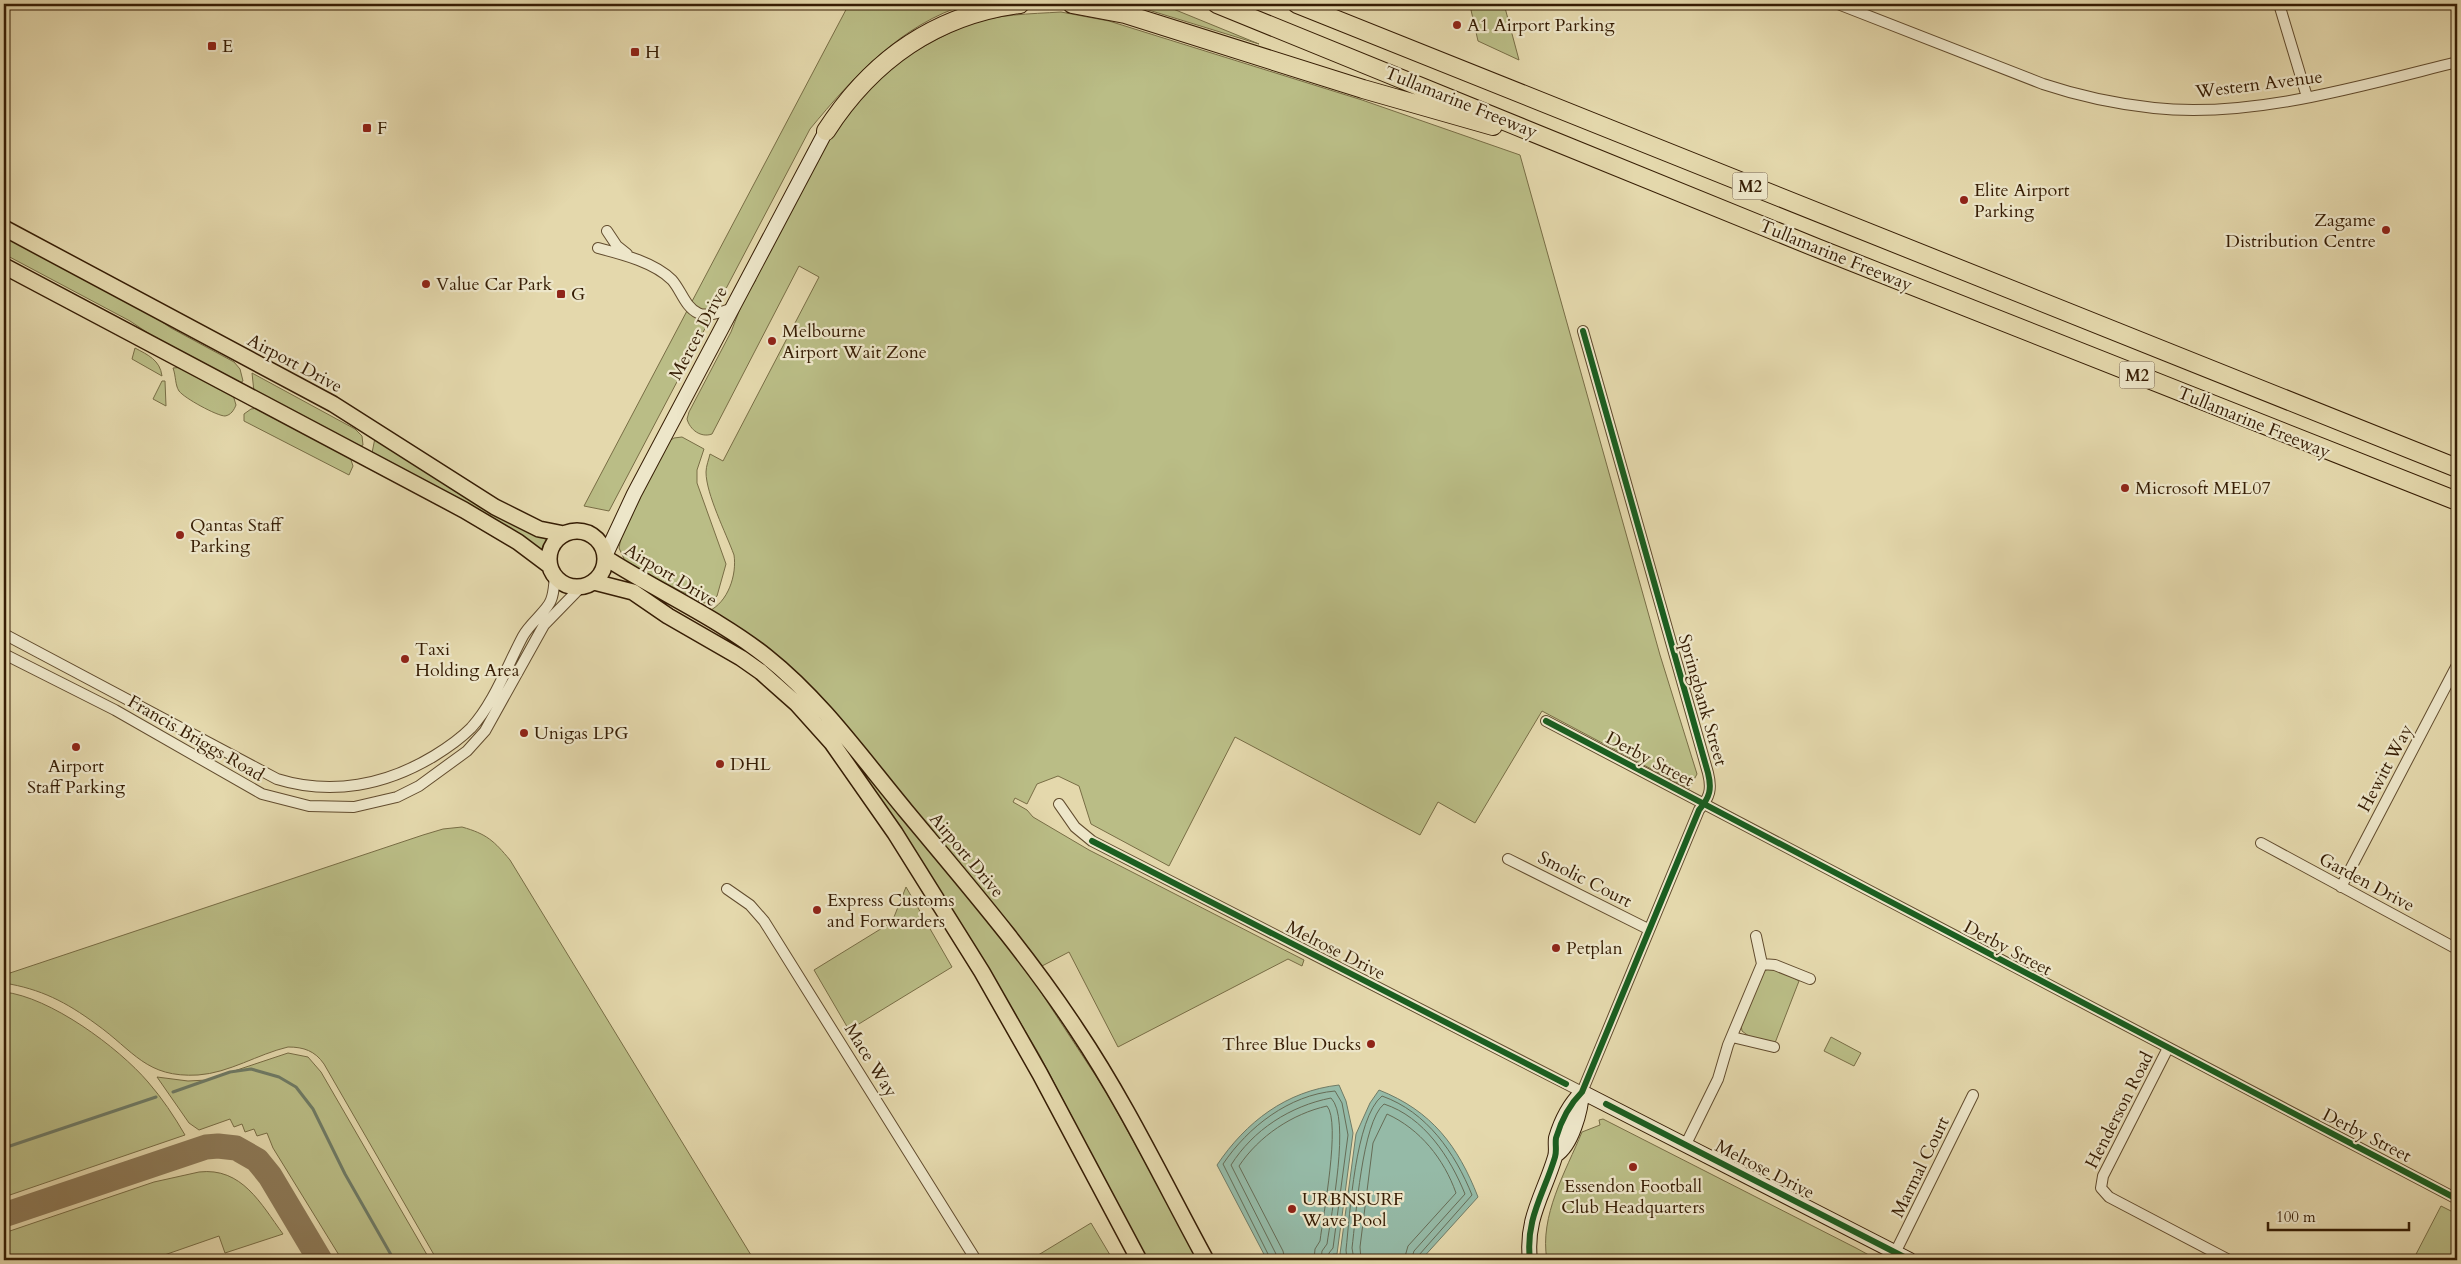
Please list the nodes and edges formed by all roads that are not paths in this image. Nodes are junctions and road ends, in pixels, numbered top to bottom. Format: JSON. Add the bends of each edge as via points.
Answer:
{"nodes":[{"id":1,"x":1020,"y":4,"type":"edge"},
{"id":2,"x":1072,"y":4,"type":"edge"},
{"id":3,"x":1217,"y":4,"type":"edge"},
{"id":4,"x":1297,"y":4,"type":"edge"},
{"id":5,"x":1838,"y":4,"type":"edge"},
{"id":6,"x":2279,"y":4,"type":"edge"},
{"id":7,"x":2457,"y":62,"type":"edge"},
{"id":8,"x":2307,"y":97,"type":"junction"},
{"id":9,"x":826,"y":131,"type":"joint"},
{"id":10,"x":1578,"y":150,"type":"junction"},
{"id":11,"x":4,"y":228,"type":"edge"},
{"id":12,"x":607,"y":231,"type":"dead end"},
{"id":13,"x":598,"y":248,"type":"dead end"},
{"id":14,"x":635,"y":260,"type":"junction"},
{"id":15,"x":4,"y":266,"type":"edge"},
{"id":16,"x":732,"y":309,"type":"junction"},
{"id":17,"x":1583,"y":331,"type":"dead end"},
{"id":18,"x":2457,"y":468,"type":"edge"},
{"id":19,"x":2457,"y":501,"type":"edge"},
{"id":20,"x":564,"y":534,"type":"junction"},
{"id":21,"x":606,"y":556,"type":"junction"},
{"id":22,"x":552,"y":572,"type":"junction"},
{"id":23,"x":587,"y":585,"type":"junction"},
{"id":24,"x":4,"y":634,"type":"edge"},
{"id":25,"x":4,"y":654,"type":"edge"},
{"id":26,"x":2457,"y":665,"type":"edge"},
{"id":27,"x":1546,"y":721,"type":"dead end"},
{"id":28,"x":1059,"y":804,"type":"dead end"},
{"id":29,"x":1703,"y":805,"type":"junction"},
{"id":30,"x":2261,"y":843,"type":"dead end"},
{"id":31,"x":1508,"y":859,"type":"dead end"},
{"id":32,"x":2340,"y":887,"type":"junction"},
{"id":33,"x":727,"y":888,"type":"dead end"},
{"id":34,"x":1648,"y":929,"type":"junction"},
{"id":35,"x":1756,"y":936,"type":"dead end"},
{"id":36,"x":2457,"y":949,"type":"edge"},
{"id":37,"x":1762,"y":964,"type":"junction"},
{"id":38,"x":1810,"y":979,"type":"dead end"},
{"id":39,"x":1732,"y":1037,"type":"junction"},
{"id":40,"x":1774,"y":1047,"type":"dead end"},
{"id":41,"x":2168,"y":1048,"type":"junction"},
{"id":42,"x":1582,"y":1092,"type":"junction"},
{"id":43,"x":1973,"y":1095,"type":"dead end"},
{"id":44,"x":1685,"y":1146,"type":"junction"},
{"id":45,"x":2457,"y":1199,"type":"edge"},
{"id":46,"x":1895,"y":1253,"type":"junction"},
{"id":47,"x":976,"y":1260,"type":"edge"},
{"id":48,"x":1139,"y":1260,"type":"edge"},
{"id":49,"x":1206,"y":1260,"type":"edge"},
{"id":50,"x":1530,"y":1260,"type":"edge"},
{"id":51,"x":1910,"y":1260,"type":"edge"},
{"id":52,"x":2229,"y":1260,"type":"edge"}],
"edges":[{"from":1,"to":9,"type":"highway","via":[[983,10],[927,33],[902,48],[859,86]]},
{"from":2,"to":10,"type":"highway","via":[[1125,14],[1363,89]]},
{"from":3,"to":10,"type":"highway","name":"Tullamarine Freeway","number":"M2"},
{"from":4,"to":18,"type":"highway","name":"Tullamarine Freeway","number":"M2"},
{"from":5,"to":8,"type":"street","name":"Western Avenue","via":[[2067,92],[2155,108],[2186,109],[2248,106]]},
{"from":6,"to":8,"type":"street"},
{"from":7,"to":8,"type":"street","name":"Western Avenue"},
{"from":9,"to":16,"type":"street","name":"Mercer Drive"},
{"from":10,"to":19,"type":"highway","name":"Tullamarine Freeway","number":"M2","via":[[1826,252]]},
{"from":11,"to":20,"type":"main road","name":"Airport Drive","via":[[333,404],[494,507],[539,530]]},
{"from":12,"to":14,"type":"street","via":[[617,246]]},
{"from":13,"to":14,"type":"street"},
{"from":14,"to":16,"type":"street","via":[[671,280],[697,313]]},
{"from":15,"to":22,"type":"main road","via":[[470,513],[518,542]]},
{"from":16,"to":21,"type":"street","name":"Mercer Drive","via":[[634,494]]},
{"from":17,"to":29,"type":"street","name":"Springbank Street","via":[[1708,773],[1711,791]]},
{"from":20,"to":21,"type":"main road","via":[[572,531],[588,533],[600,542]]},
{"from":20,"to":22,"type":"main road","via":[[552,548]]},
{"from":21,"to":23,"type":"main road","via":[[602,574]]},
{"from":21,"to":49,"type":"main road","name":"Airport Drive","via":[[740,637],[792,679],[821,708],[979,898],[1058,1001],[1137,1129]]},
{"from":22,"to":23,"type":"main road","via":[[571,587]]},
{"from":22,"to":24,"type":"street","name":"Francis Briggs Road","via":[[550,603],[527,629],[496,689],[471,728],[441,751],[404,772],[376,782],[347,787],[302,785],[277,779]]},
{"from":23,"to":25,"type":"street","name":"Francis Briggs Road","via":[[544,625],[485,731],[467,751],[414,789],[354,808],[309,806],[262,794],[114,710]]},
{"from":23,"to":48,"type":"main road","name":"Airport Drive","via":[[633,592],[754,667],[802,710],[832,743],[895,833],[982,972]]},
{"from":26,"to":32,"type":"street","name":"Hewitt Way"},
{"from":27,"to":29,"type":"street","name":"Derby Street"},
{"from":28,"to":42,"type":"street","name":"Melrose Drive","via":[[1075,827],[1092,841]]},
{"from":29,"to":34,"type":"street","name":"Springbank Street"},
{"from":29,"to":41,"type":"street","name":"Derby Street"},
{"from":30,"to":32,"type":"street","name":"Garden Drive"},
{"from":31,"to":34,"type":"street","name":"Smolic Court"},
{"from":32,"to":36,"type":"street","name":"Garden Drive"},
{"from":33,"to":47,"type":"street","name":"Mace Way","via":[[750,905],[764,921]]},
{"from":34,"to":42,"type":"street","name":"Springbank Street"},
{"from":35,"to":37,"type":"street"},
{"from":37,"to":38,"type":"street","via":[[1775,965]]},
{"from":37,"to":39,"type":"street"},
{"from":39,"to":40,"type":"street"},
{"from":39,"to":44,"type":"street","via":[[1718,1079]]},
{"from":41,"to":45,"type":"street","name":"Derby Street"},
{"from":41,"to":52,"type":"street","name":"Henderson Road","via":[[2103,1176],[2101,1188],[2109,1197]]},
{"from":42,"to":44,"type":"street","name":"Melrose Drive"},
{"from":42,"to":50,"type":"street","via":[[1581,1109],[1564,1150],[1556,1155],[1536,1203],[1529,1236]]},
{"from":43,"to":46,"type":"street","name":"Marmal Court"},
{"from":44,"to":46,"type":"street","name":"Melrose Drive"},
{"from":46,"to":51,"type":"street","name":"Melrose Drive"}]}
